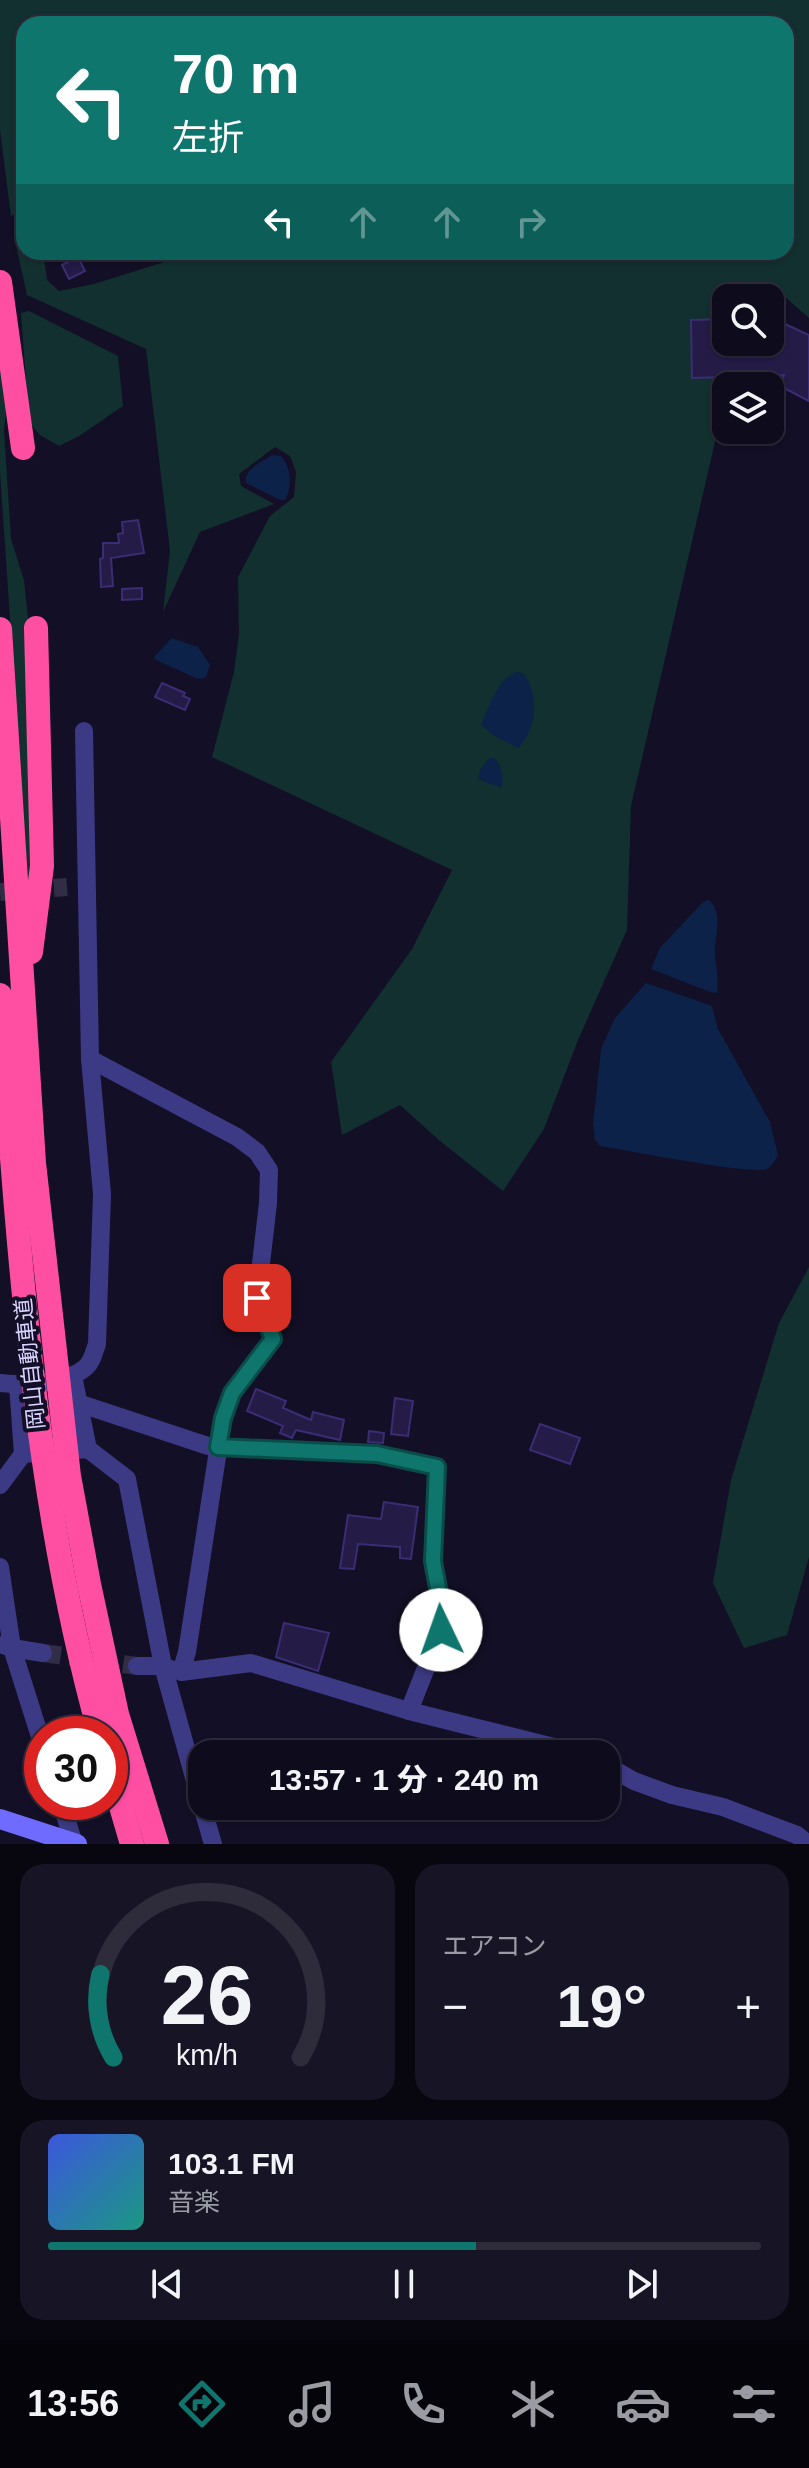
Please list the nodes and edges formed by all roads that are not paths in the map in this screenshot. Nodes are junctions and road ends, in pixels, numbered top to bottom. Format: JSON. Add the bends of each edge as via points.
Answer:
{"nodes":[{"id":1,"x":0,"y":282,"type":"edge"},
{"id":2,"x":23,"y":448,"type":"dead end"},
{"id":3,"x":36,"y":628,"type":"dead end"},
{"id":4,"x":0,"y":629,"type":"edge"},
{"id":5,"x":84,"y":731,"type":"dead end"},
{"id":6,"x":87,"y":885,"type":"junction"},
{"id":7,"x":67,"y":887,"type":"tunnel mouth"},
{"id":8,"x":0,"y":995,"type":"edge"},
{"id":9,"x":24,"y":1007,"type":"junction"},
{"id":10,"x":90,"y":1059,"type":"junction"},
{"id":11,"x":73,"y":1376,"type":"junction"},
{"id":12,"x":9,"y":1384,"type":"edge"},
{"id":13,"x":78,"y":1403,"type":"junction"},
{"id":14,"x":218,"y":1447,"type":"junction"},
{"id":15,"x":88,"y":1449,"type":"junction"},
{"id":16,"x":23,"y":1454,"type":"junction"},
{"id":17,"x":58,"y":1478,"type":"junction"},
{"id":18,"x":0,"y":1485,"type":"edge"},
{"id":19,"x":0,"y":1567,"type":"edge"},
{"id":20,"x":6,"y":1646,"type":"edge"},
{"id":21,"x":43,"y":1653,"type":"tunnel mouth"},
{"id":22,"x":137,"y":1666,"type":"tunnel mouth"},
{"id":23,"x":172,"y":1669,"type":"junction"},
{"id":24,"x":409,"y":1711,"type":"junction"},
{"id":25,"x":32,"y":1716,"type":"edge"},
{"id":26,"x":96,"y":1716,"type":"edge"},
{"id":27,"x":526,"y":1740,"type":"edge"},
{"id":28,"x":188,"y":1742,"type":"edge"},
{"id":29,"x":620,"y":1773,"type":"edge"},
{"id":30,"x":0,"y":1819,"type":"edge"},
{"id":31,"x":67,"y":1820,"type":"edge"},
{"id":32,"x":125,"y":1820,"type":"edge"},
{"id":33,"x":206,"y":1820,"type":"edge"},
{"id":34,"x":799,"y":1841,"type":"edge"},
{"id":35,"x":75,"y":1844,"type":"edge"},
{"id":36,"x":132,"y":1844,"type":"edge"},
{"id":37,"x":157,"y":1844,"type":"edge"},
{"id":38,"x":213,"y":1844,"type":"edge"}],
"edges":[{"from":1,"to":2,"type":"highway"},
{"from":3,"to":9,"type":"highway","via":[[42,866]]},
{"from":4,"to":9,"type":"highway","name":"岡山自動車道"},
{"from":5,"to":6,"type":"street"},
{"from":6,"to":7,"type":"street"},
{"from":6,"to":10,"type":"street"},
{"from":8,"to":17,"type":"highway","name":"岡山自動車道","via":[[30,1357]]},
{"from":9,"to":17,"type":"highway","name":"岡山自動車道","via":[[55,1356]]},
{"from":10,"to":11,"type":"street","via":[[102,1194],[97,1344],[89,1365]]},
{"from":10,"to":14,"type":"street","via":[[237,1137],[269,1170],[257,1298],[273,1339],[232,1393]]},
{"from":11,"to":12,"type":"street"},
{"from":11,"to":13,"type":"street"},
{"from":12,"to":16,"type":"street"},
{"from":13,"to":14,"type":"street"},
{"from":13,"to":15,"type":"street"},
{"from":14,"to":23,"type":"street","via":[[187,1652]]},
{"from":14,"to":24,"type":"street","via":[[377,1454],[437,1467],[433,1561],[441,1630]]},
{"from":15,"to":16,"type":"street"},
{"from":15,"to":23,"type":"street","via":[[127,1479]]},
{"from":16,"to":18,"type":"street"},
{"from":17,"to":26,"type":"highway","name":"岡山自動車道","via":[[66,1589]]},
{"from":17,"to":37,"type":"highway","name":"岡山自動車道","via":[[89,1584],[117,1714]]},
{"from":19,"to":20,"type":"street"},
{"from":20,"to":21,"type":"street"},
{"from":20,"to":25,"type":"street"},
{"from":22,"to":23,"type":"street"},
{"from":23,"to":24,"type":"street","via":[[251,1663]]},
{"from":23,"to":28,"type":"street"},
{"from":24,"to":27,"type":"street"},
{"from":29,"to":34,"type":"street","via":[[672,1795],[723,1807]]},
{"from":30,"to":35,"type":"main road"},
{"from":31,"to":35,"type":"street"},
{"from":32,"to":36,"type":"highway"},
{"from":33,"to":38,"type":"street"}]}
